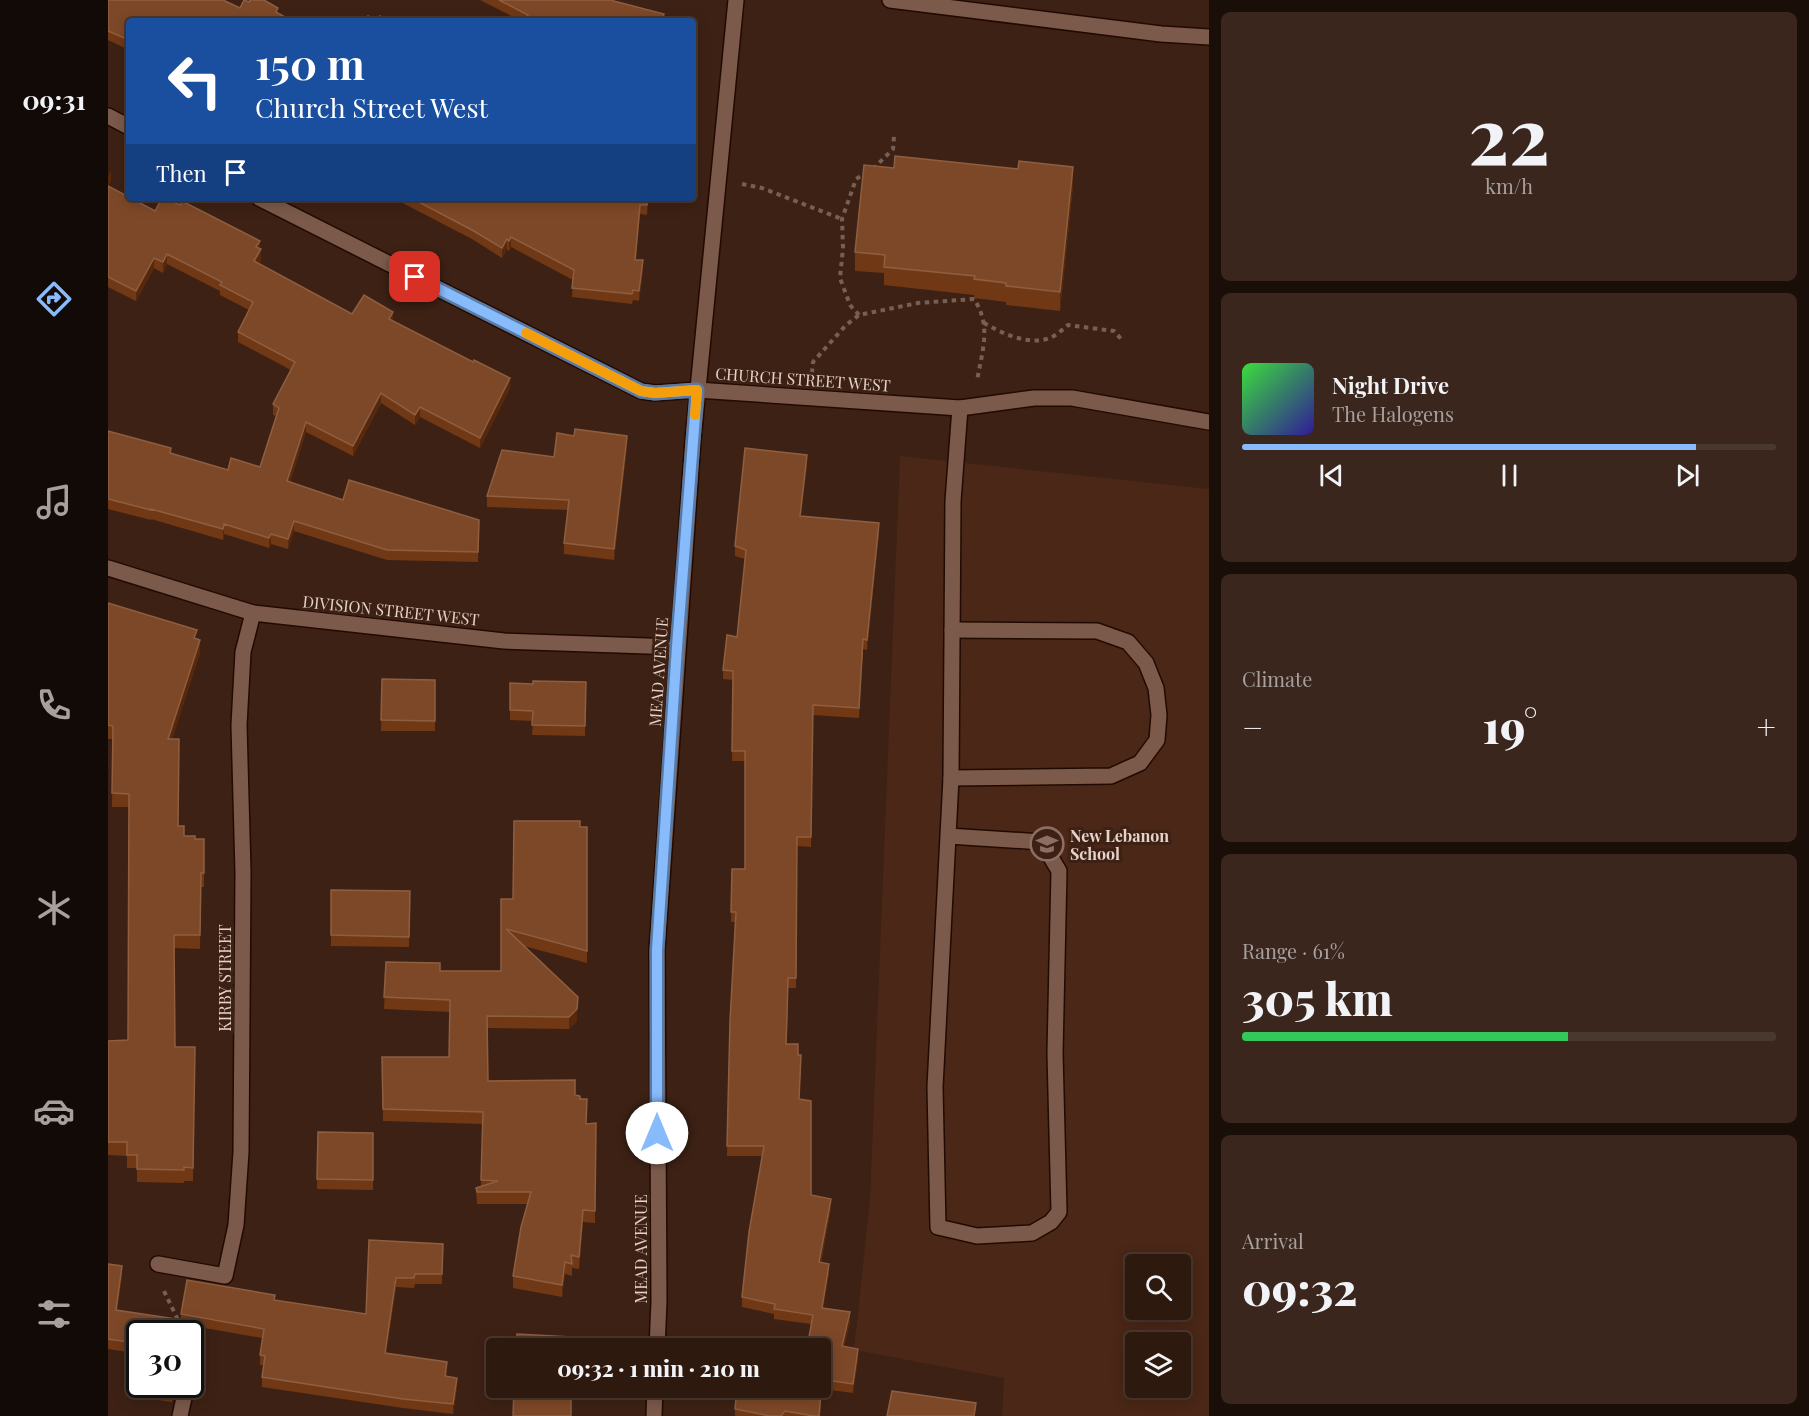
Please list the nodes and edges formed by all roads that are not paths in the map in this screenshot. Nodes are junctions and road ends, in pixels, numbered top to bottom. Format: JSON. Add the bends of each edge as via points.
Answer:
{"nodes":[{"id":1,"x":736,"y":0,"type":"edge"},
{"id":2,"x":890,"y":0,"type":"edge"},
{"id":3,"x":1209,"y":36,"type":"edge"},
{"id":4,"x":108,"y":116,"type":"edge"},
{"id":5,"x":126,"y":125,"type":"edge"},
{"id":6,"x":264,"y":201,"type":"edge"},
{"id":7,"x":697,"y":390,"type":"junction"},
{"id":8,"x":966,"y":408,"type":"junction"},
{"id":9,"x":1209,"y":422,"type":"edge"},
{"id":10,"x":108,"y":568,"type":"edge"},
{"id":11,"x":253,"y":613,"type":"junction"},
{"id":12,"x":952,"y":630,"type":"junction"},
{"id":13,"x":677,"y":647,"type":"junction"},
{"id":14,"x":951,"y":778,"type":"junction"},
{"id":15,"x":948,"y":836,"type":"junction"},
{"id":16,"x":158,"y":1264,"type":"road end"},
{"id":17,"x":657,"y":1338,"type":"edge"},
{"id":18,"x":184,"y":1398,"type":"edge"},
{"id":19,"x":655,"y":1398,"type":"edge"},
{"id":20,"x":180,"y":1416,"type":"edge"},
{"id":21,"x":654,"y":1416,"type":"edge"}],
"edges":[{"from":1,"to":7,"type":"street","name":"MEAD AVENUE"},
{"from":2,"to":3,"type":"street","via":[[1161,34]]},
{"from":4,"to":5,"type":"street"},
{"from":6,"to":7,"type":"street","name":"CHURCH STREET WEST","via":[[641,391]]},
{"from":7,"to":8,"type":"street","name":"CHURCH STREET WEST"},
{"from":7,"to":13,"type":"street","name":"MEAD AVENUE"},
{"from":8,"to":9,"type":"street","name":"CHURCH STREET WEST","via":[[1034,398],[1072,398]]},
{"from":8,"to":12,"type":"street","via":[[953,501]]},
{"from":10,"to":11,"type":"street","name":"DIVISION STREET WEST"},
{"from":11,"to":13,"type":"street","name":"DIVISION STREET WEST","via":[[504,641]]},
{"from":11,"to":16,"type":"street","name":"KIRBY STREET","via":[[243,652],[239,724],[243,872],[241,1152],[236,1225],[225,1276]]},
{"from":12,"to":14,"type":"street"},
{"from":12,"to":14,"type":"street","via":[[1097,631],[1128,642],[1146,663],[1156,688],[1159,715],[1157,740],[1140,763],[1111,776]]},
{"from":13,"to":17,"type":"street","name":"MEAD AVENUE","via":[[657,950]]},
{"from":14,"to":15,"type":"street"},
{"from":15,"to":15,"type":"street","via":[[935,1087],[938,1227],[977,1236],[1032,1233],[1059,1212],[1055,1053],[1059,871],[1042,842]]},
{"from":18,"to":20,"type":"street"},
{"from":19,"to":21,"type":"street"}]}
